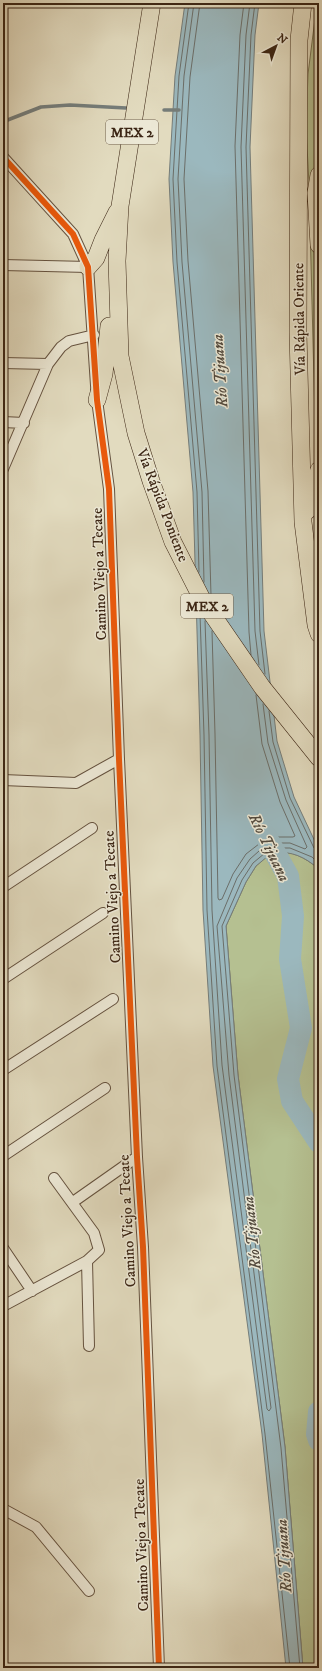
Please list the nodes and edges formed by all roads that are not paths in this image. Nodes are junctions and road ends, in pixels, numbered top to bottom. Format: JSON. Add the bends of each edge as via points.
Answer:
{"nodes":[{"id":1,"x":146,"y":3,"type":"edge"},
{"id":2,"x":152,"y":3,"type":"edge"},
{"id":3,"x":303,"y":3,"type":"edge"},
{"id":4,"x":147,"y":36,"type":"junction"},
{"id":5,"x":3,"y":157,"type":"edge"},
{"id":6,"x":319,"y":175,"type":"edge"},
{"id":7,"x":120,"y":206,"type":"junction"},
{"id":8,"x":319,"y":245,"type":"edge"},
{"id":9,"x":118,"y":261,"type":"junction"},
{"id":10,"x":3,"y":265,"type":"edge"},
{"id":11,"x":88,"y":267,"type":"junction"},
{"id":12,"x":94,"y":335,"type":"junction"},
{"id":13,"x":3,"y":363,"type":"edge"},
{"id":14,"x":48,"y":364,"type":"junction"},
{"id":15,"x":97,"y":400,"type":"junction"},
{"id":16,"x":3,"y":422,"type":"edge"},
{"id":17,"x":24,"y":423,"type":"junction"},
{"id":18,"x":3,"y":469,"type":"edge"},
{"id":19,"x":319,"y":470,"type":"edge"},
{"id":20,"x":303,"y":522,"type":"junction"},
{"id":21,"x":316,"y":603,"type":"edge"},
{"id":22,"x":319,"y":634,"type":"edge"},
{"id":23,"x":319,"y":758,"type":"edge"},
{"id":24,"x":119,"y":759,"type":"junction"},
{"id":25,"x":3,"y":780,"type":"edge"},
{"id":26,"x":92,"y":828,"type":"dead end"},
{"id":27,"x":3,"y":887,"type":"edge"},
{"id":28,"x":103,"y":913,"type":"dead end"},
{"id":29,"x":3,"y":979,"type":"edge"},
{"id":30,"x":113,"y":999,"type":"dead end"},
{"id":31,"x":3,"y":1070,"type":"edge"},
{"id":32,"x":106,"y":1088,"type":"dead end"},
{"id":33,"x":3,"y":1156,"type":"edge"},
{"id":34,"x":137,"y":1157,"type":"junction"},
{"id":35,"x":54,"y":1178,"type":"dead end"},
{"id":36,"x":72,"y":1202,"type":"junction"},
{"id":37,"x":3,"y":1248,"type":"edge"},
{"id":38,"x":87,"y":1261,"type":"junction"},
{"id":39,"x":32,"y":1291,"type":"junction"},
{"id":40,"x":3,"y":1306,"type":"edge"},
{"id":41,"x":89,"y":1346,"type":"dead end"},
{"id":42,"x":3,"y":1509,"type":"edge"},
{"id":43,"x":89,"y":1591,"type":"dead end"},
{"id":44,"x":159,"y":1668,"type":"edge"}],
"edges":[{"from":1,"to":4,"type":"highway"},
{"from":2,"to":4,"type":"highway","number":"MEX 2"},
{"from":3,"to":20,"type":"highway","name":"Vía Rápida Oriente","via":[[299,40],[298,333]]},
{"from":4,"to":7,"type":"highway","number":"MEX 2"},
{"from":5,"to":11,"type":"street","name":"Camino Viejo a Tecate","via":[[73,234]]},
{"from":6,"to":8,"type":"highway","via":[[316,193]]},
{"from":7,"to":9,"type":"highway","number":"MEX 2"},
{"from":7,"to":11,"type":"highway","via":[[96,258]]},
{"from":9,"to":15,"type":"highway","via":[[111,301],[107,358]]},
{"from":9,"to":23,"type":"highway","name":"Vía Rápida Poniente","number":"MEX 2","via":[[120,356],[136,433],[173,542],[203,601],[262,687]]},
{"from":10,"to":11,"type":"street"},
{"from":11,"to":12,"type":"street","name":"Camino Viejo a Tecate"},
{"from":12,"to":14,"type":"street","via":[[69,341]]},
{"from":12,"to":15,"type":"street","name":"Camino Viejo a Tecate"},
{"from":13,"to":14,"type":"street"},
{"from":14,"to":17,"type":"street"},
{"from":15,"to":24,"type":"street","name":"Camino Viejo a Tecate","via":[[109,489]]},
{"from":16,"to":17,"type":"street"},
{"from":17,"to":18,"type":"street"},
{"from":19,"to":20,"type":"highway"},
{"from":20,"to":21,"type":"highway","name":"Vía Rápida Oriente"},
{"from":21,"to":22,"type":"highway","name":"Vía Rápida Oriente","via":[[316,625]]},
{"from":24,"to":25,"type":"street","via":[[76,783]]},
{"from":24,"to":34,"type":"street","name":"Camino Viejo a Tecate"},
{"from":26,"to":27,"type":"street"},
{"from":28,"to":29,"type":"street"},
{"from":30,"to":31,"type":"street"},
{"from":32,"to":33,"type":"street"},
{"from":34,"to":36,"type":"street"},
{"from":34,"to":44,"type":"street","name":"Camino Viejo a Tecate","via":[[143,1247]]},
{"from":35,"to":36,"type":"street"},
{"from":36,"to":38,"type":"street","via":[[94,1233],[99,1250]]},
{"from":37,"to":39,"type":"street"},
{"from":38,"to":39,"type":"street"},
{"from":38,"to":41,"type":"street"},
{"from":39,"to":40,"type":"street"},
{"from":42,"to":43,"type":"street","via":[[36,1527]]}]}
